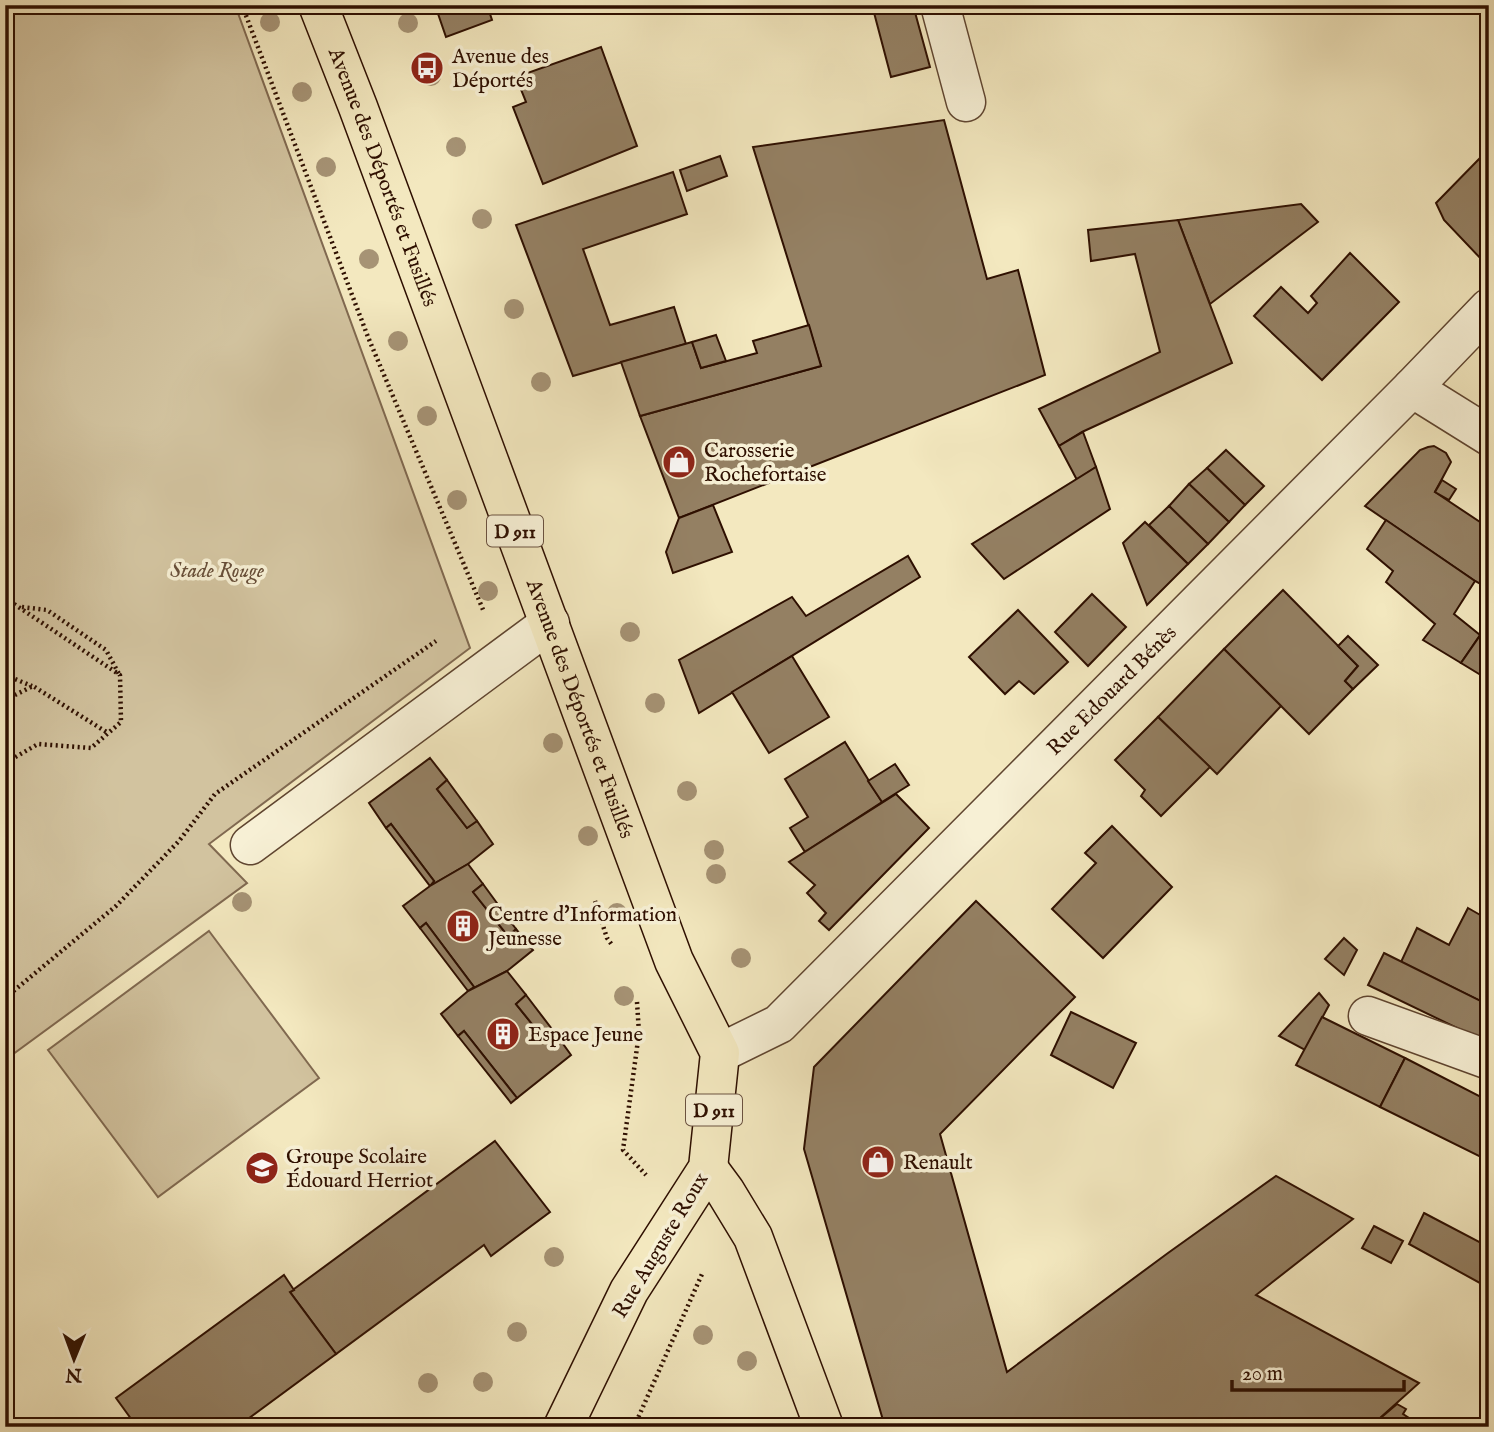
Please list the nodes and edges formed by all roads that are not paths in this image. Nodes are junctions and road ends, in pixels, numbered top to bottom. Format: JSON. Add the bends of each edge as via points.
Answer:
{"nodes":[{"id":1,"x":318,"y":5,"type":"edge"},
{"id":2,"x":940,"y":5,"type":"edge"},
{"id":3,"x":966,"y":102,"type":"dead end"},
{"id":4,"x":1489,"y":308,"type":"edge"},
{"id":5,"x":1412,"y":388,"type":"junction"},
{"id":6,"x":1489,"y":436,"type":"edge"},
{"id":7,"x":550,"y":623,"type":"junction"},
{"id":8,"x":250,"y":845,"type":"dead end"},
{"id":9,"x":1368,"y":1016,"type":"dead end"},
{"id":10,"x":720,"y":1053,"type":"junction"},
{"id":11,"x":1489,"y":1060,"type":"edge"},
{"id":12,"x":708,"y":1168,"type":"junction"},
{"id":13,"x":563,"y":1427,"type":"edge"},
{"id":14,"x":824,"y":1427,"type":"edge"}],
"edges":[{"from":1,"to":7,"type":"main road","name":"Avenue des Déportés et Fusillés","number":"D 911"},
{"from":2,"to":3,"type":"street"},
{"from":4,"to":5,"type":"street","name":"Rue Edouard Bénès"},
{"from":5,"to":6,"type":"street"},
{"from":5,"to":10,"type":"street","name":"Rue Edouard Bénès","via":[[779,1024]]},
{"from":7,"to":8,"type":"street"},
{"from":7,"to":10,"type":"main road","name":"Avenue des Déportés et Fusillés","number":"D 911","via":[[674,961]]},
{"from":9,"to":11,"type":"street"},
{"from":10,"to":12,"type":"main road","name":"Rue Auguste Roux","number":"D 911"},
{"from":12,"to":13,"type":"main road","name":"Rue Auguste Roux","via":[[629,1291]]},
{"from":12,"to":14,"type":"main road","via":[[753,1237]]}]}
